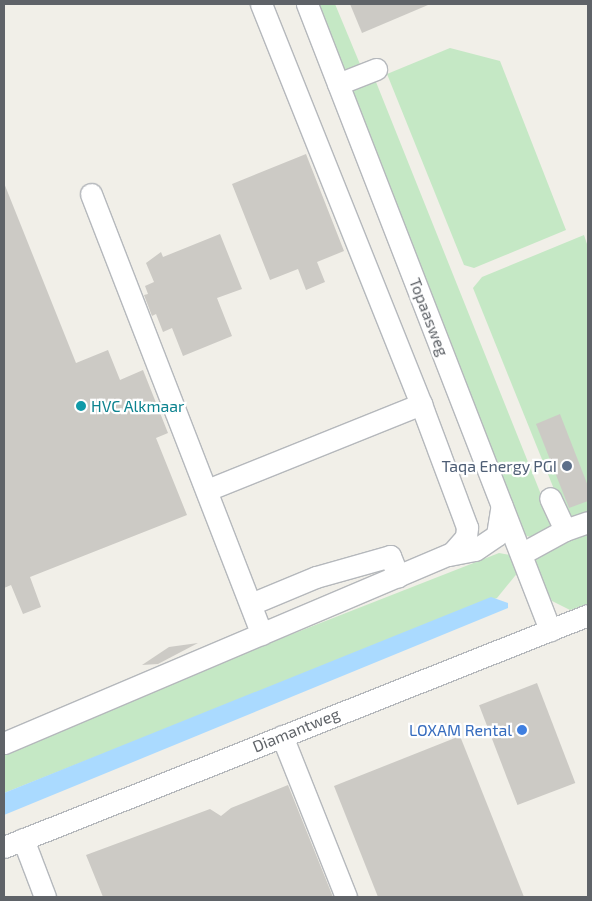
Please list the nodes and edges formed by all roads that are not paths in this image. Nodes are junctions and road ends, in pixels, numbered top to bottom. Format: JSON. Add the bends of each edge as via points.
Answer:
{"nodes":[{"id":1,"x":261,"y":4,"type":"edge"},
{"id":2,"x":307,"y":4,"type":"edge"},
{"id":3,"x":376,"y":69,"type":"dead end"},
{"id":4,"x":338,"y":84,"type":"junction"},
{"id":5,"x":91,"y":194,"type":"dead end"},
{"id":6,"x":421,"y":404,"type":"junction"},
{"id":7,"x":207,"y":490,"type":"junction"},
{"id":8,"x":550,"y":498,"type":"dead end"},
{"id":9,"x":502,"y":504,"type":"junction"},
{"id":10,"x":588,"y":522,"type":"edge"},
{"id":11,"x":565,"y":530,"type":"junction"},
{"id":12,"x":521,"y":554,"type":"junction"},
{"id":13,"x":446,"y":555,"type":"junction"},
{"id":14,"x":398,"y":576,"type":"junction"},
{"id":15,"x":251,"y":604,"type":"junction"},
{"id":16,"x":588,"y":615,"type":"edge"},
{"id":17,"x":550,"y":630,"type":"junction"},
{"id":18,"x":262,"y":634,"type":"junction"},
{"id":19,"x":282,"y":736,"type":"junction"},
{"id":20,"x":4,"y":743,"type":"edge"},
{"id":21,"x":13,"y":843,"type":"edge"},
{"id":22,"x":45,"y":897,"type":"edge"},
{"id":23,"x":346,"y":897,"type":"edge"}],
"edges":[{"from":1,"to":6,"type":"street"},
{"from":2,"to":4,"type":"street","name":"Topaasweg"},
{"from":3,"to":4,"type":"street"},
{"from":4,"to":9,"type":"street","name":"Topaasweg"},
{"from":5,"to":7,"type":"street"},
{"from":6,"to":7,"type":"street"},
{"from":6,"to":13,"type":"street","via":[[467,527],[461,545]]},
{"from":7,"to":15,"type":"street"},
{"from":8,"to":11,"type":"street"},
{"from":9,"to":12,"type":"street","name":"Topaasweg"},
{"from":9,"to":13,"type":"street","via":[[497,535],[475,550]]},
{"from":10,"to":11,"type":"street"},
{"from":11,"to":12,"type":"street"},
{"from":12,"to":17,"type":"street","name":"Topaasweg"},
{"from":13,"to":14,"type":"street"},
{"from":14,"to":15,"type":"street","via":[[390,556],[316,577]]},
{"from":14,"to":18,"type":"street"},
{"from":15,"to":18,"type":"street"},
{"from":16,"to":17,"type":"street","name":"Diamantweg"},
{"from":17,"to":19,"type":"street","name":"Diamantweg"},
{"from":18,"to":20,"type":"street"},
{"from":19,"to":21,"type":"street","name":"Diamantweg"},
{"from":19,"to":23,"type":"street"},
{"from":21,"to":22,"type":"street"}]}
